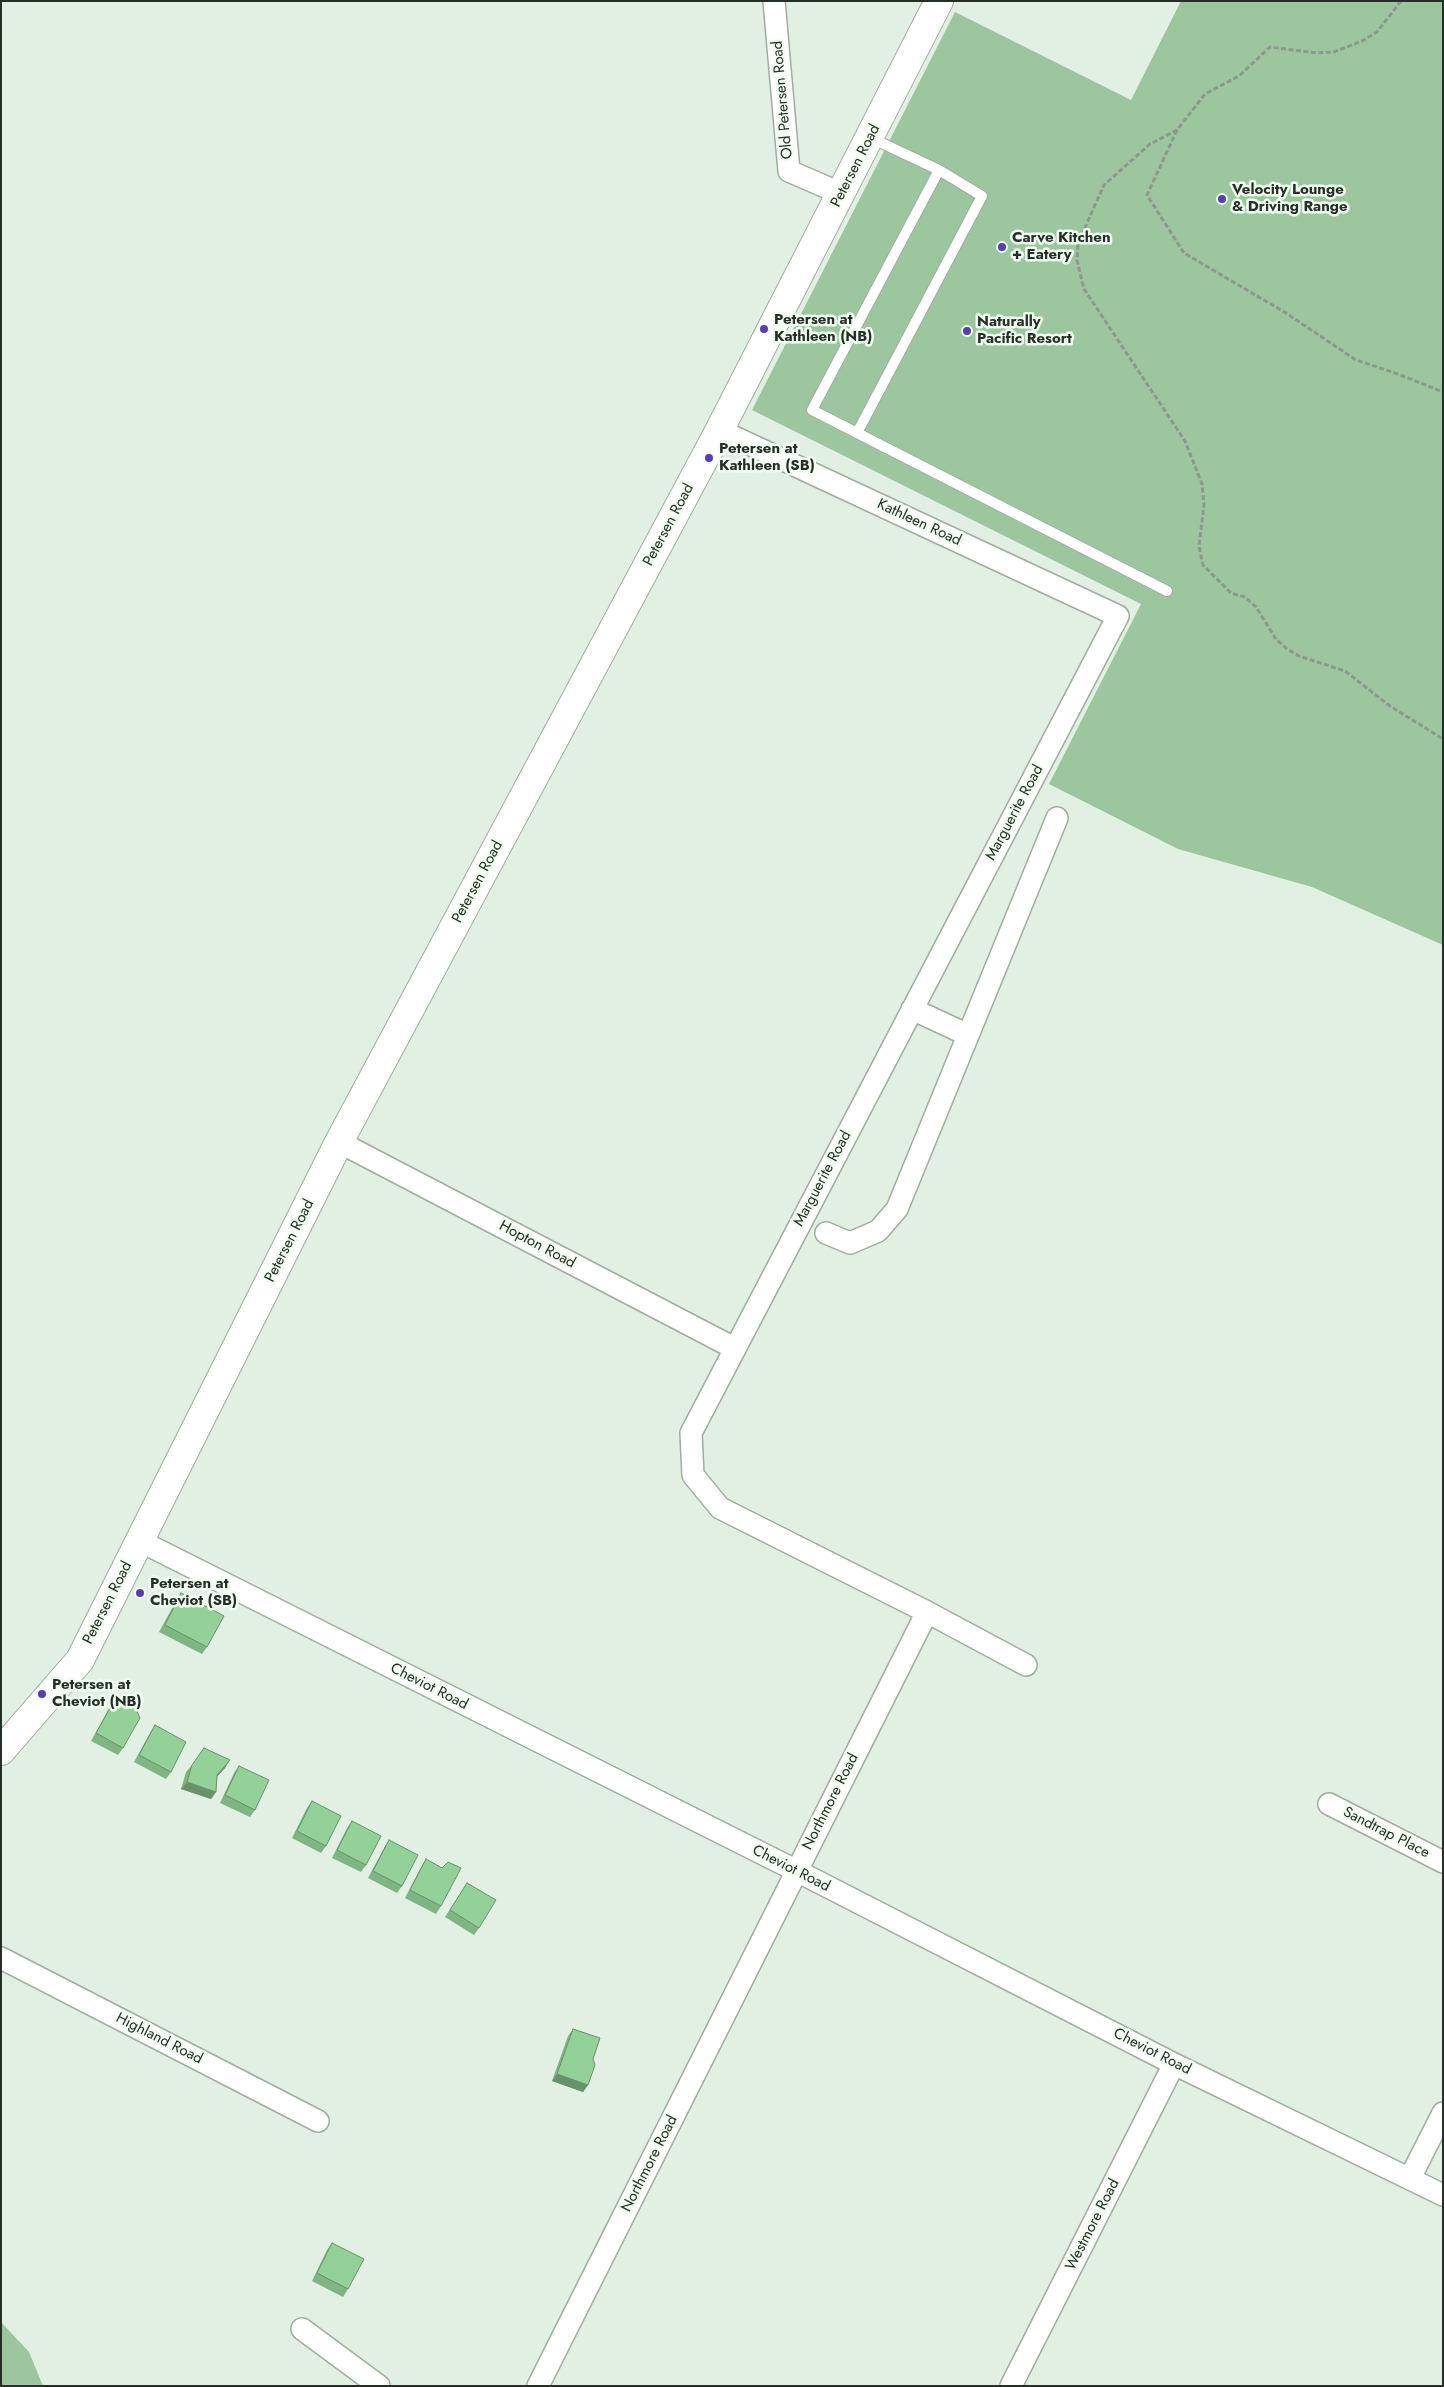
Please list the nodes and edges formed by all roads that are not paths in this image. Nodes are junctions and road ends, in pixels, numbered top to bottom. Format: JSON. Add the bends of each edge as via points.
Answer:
{"nodes":[{"id":1,"x":774,"y":1,"type":"edge"},
{"id":2,"x":939,"y":1,"type":"edge"},
{"id":3,"x":870,"y":138,"type":"junction"},
{"id":4,"x":939,"y":170,"type":"junction"},
{"id":5,"x":842,"y":194,"type":"junction"},
{"id":6,"x":720,"y":430,"type":"junction"},
{"id":7,"x":857,"y":433,"type":"junction"},
{"id":8,"x":1166,"y":591,"type":"dead end"},
{"id":9,"x":1118,"y":616,"type":"joint"},
{"id":10,"x":1057,"y":818,"type":"dead end"},
{"id":11,"x":912,"y":1009,"type":"junction"},
{"id":12,"x":968,"y":1035,"type":"junction"},
{"id":13,"x":339,"y":1142,"type":"junction"},
{"id":14,"x":826,"y":1233,"type":"dead end"},
{"id":15,"x":734,"y":1348,"type":"junction"},
{"id":16,"x":140,"y":1541,"type":"junction"},
{"id":17,"x":926,"y":1612,"type":"junction"},
{"id":18,"x":1026,"y":1664,"type":"dead end"},
{"id":19,"x":1,"y":1751,"type":"edge"},
{"id":20,"x":1329,"y":1804,"type":"dead end"},
{"id":21,"x":1443,"y":1862,"type":"edge"},
{"id":22,"x":796,"y":1871,"type":"junction"},
{"id":23,"x":1,"y":1958,"type":"edge"},
{"id":24,"x":1174,"y":2064,"type":"junction"},
{"id":25,"x":1443,"y":2113,"type":"edge"},
{"id":26,"x":318,"y":2121,"type":"dead end"},
{"id":27,"x":1410,"y":2178,"type":"junction"},
{"id":28,"x":1443,"y":2195,"type":"edge"},
{"id":29,"x":302,"y":2329,"type":"dead end"},
{"id":30,"x":1015,"y":2385,"type":"edge"},
{"id":31,"x":378,"y":2386,"type":"edge"},
{"id":32,"x":538,"y":2386,"type":"edge"}],
"edges":[{"from":1,"to":5,"type":"street","name":"Old Petersen Road","via":[[789,171]]},
{"from":2,"to":3,"type":"street","name":"Petersen Road"},
{"from":3,"to":4,"type":"lane"},
{"from":3,"to":5,"type":"street","name":"Petersen Road"},
{"from":4,"to":7,"type":"lane","via":[[982,196]]},
{"from":4,"to":7,"type":"lane","via":[[812,410]]},
{"from":5,"to":6,"type":"street","name":"Petersen Road"},
{"from":6,"to":9,"type":"street","name":"Kathleen Road"},
{"from":6,"to":13,"type":"street","name":"Petersen Road"},
{"from":7,"to":8,"type":"lane"},
{"from":9,"to":11,"type":"street","name":"Marguerite Road"},
{"from":10,"to":12,"type":"street","name":"Marguerite Road"},
{"from":11,"to":12,"type":"street"},
{"from":11,"to":15,"type":"street","name":"Marguerite Road"},
{"from":12,"to":14,"type":"street","name":"Marguerite Road","via":[[897,1209],[878,1231],[850,1243]]},
{"from":13,"to":15,"type":"street","name":"Hopton Road"},
{"from":13,"to":16,"type":"street","name":"Petersen Road"},
{"from":15,"to":17,"type":"street","via":[[691,1433],[694,1475],[720,1508]]},
{"from":16,"to":19,"type":"street","name":"Petersen Road","via":[[80,1660]]},
{"from":16,"to":22,"type":"street","name":"Cheviot Road"},
{"from":17,"to":18,"type":"street"},
{"from":17,"to":22,"type":"street","name":"Northmore Road"},
{"from":20,"to":21,"type":"street","name":"Sandtrap Place"},
{"from":22,"to":24,"type":"street","name":"Cheviot Road"},
{"from":22,"to":32,"type":"street","name":"Northmore Road"},
{"from":23,"to":26,"type":"street","name":"Highland Road"},
{"from":24,"to":27,"type":"street","name":"Cheviot Road"},
{"from":24,"to":30,"type":"street","name":"Westmore Road"},
{"from":25,"to":27,"type":"street"},
{"from":27,"to":28,"type":"street","name":"Cheviot Road"},
{"from":29,"to":31,"type":"street"}]}
